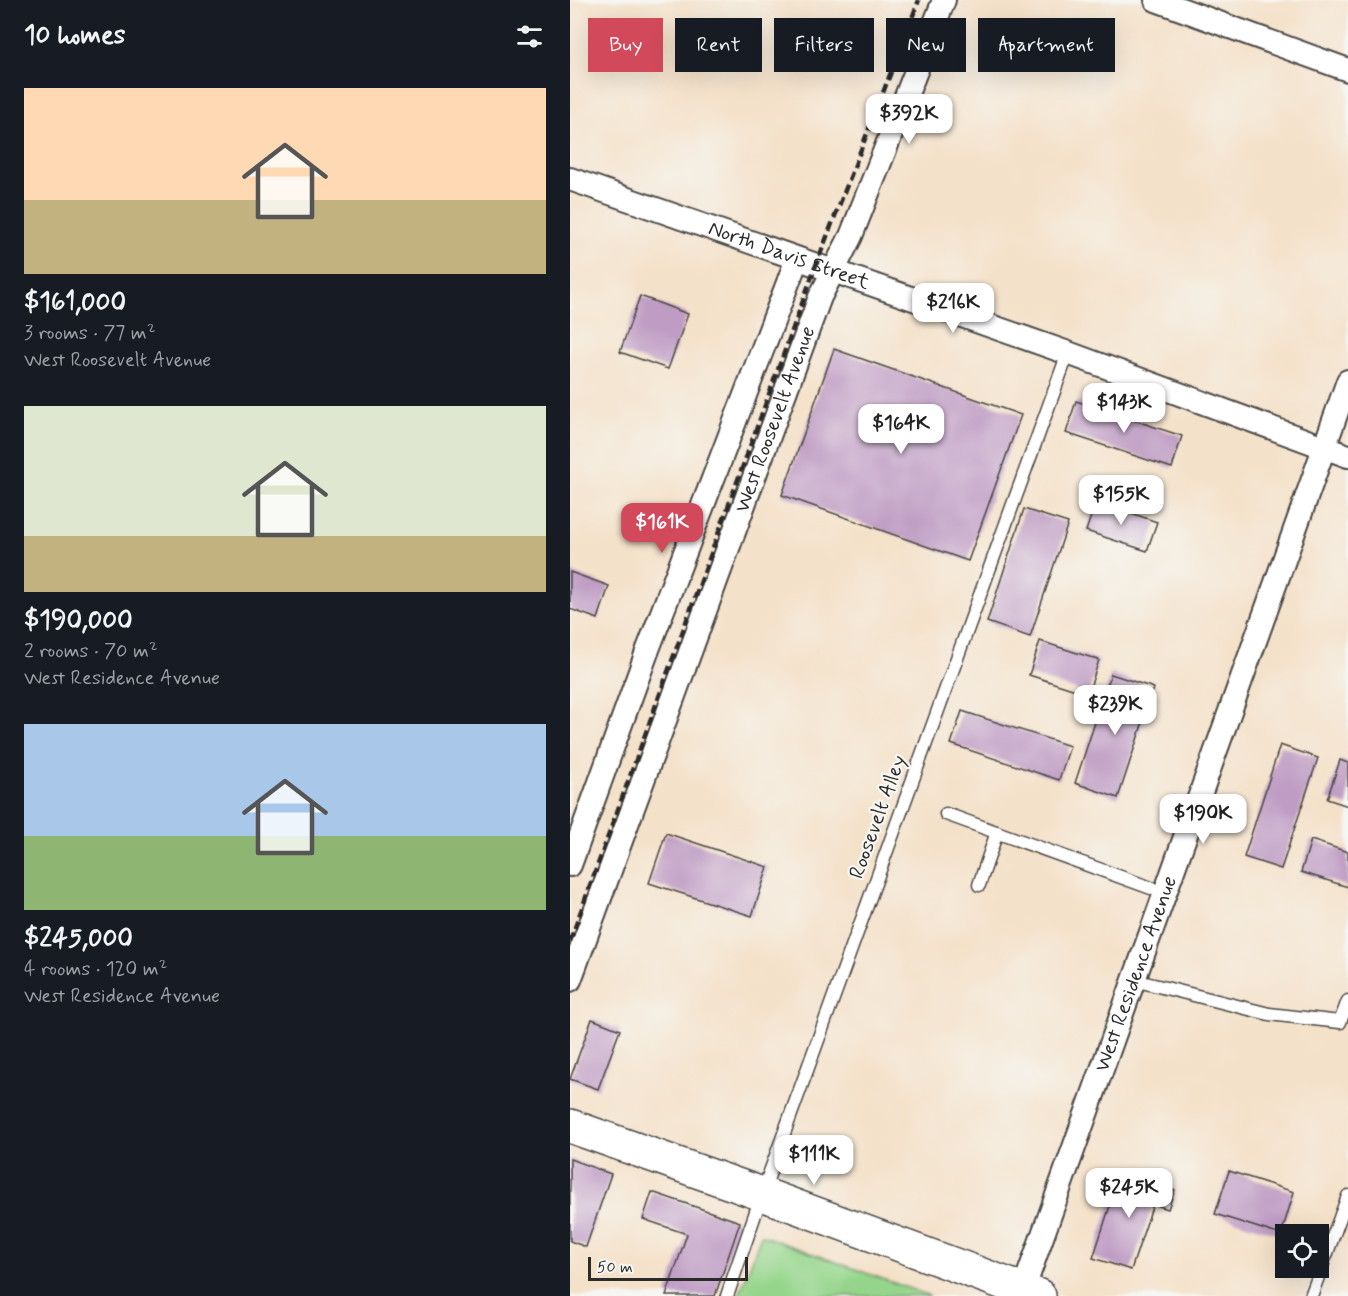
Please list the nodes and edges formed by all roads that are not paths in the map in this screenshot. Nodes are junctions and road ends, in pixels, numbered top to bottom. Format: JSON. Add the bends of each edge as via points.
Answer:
{"nodes":[{"id":1,"x":944,"y":0,"type":"edge"},
{"id":2,"x":1156,"y":0,"type":"edge"},
{"id":3,"x":1348,"y":70,"type":"edge"},
{"id":4,"x":570,"y":179,"type":"edge"},
{"id":5,"x":797,"y":259,"type":"junction"},
{"id":6,"x":833,"y":271,"type":"junction"},
{"id":7,"x":1068,"y":352,"type":"junction"},
{"id":8,"x":1348,"y":381,"type":"edge"},
{"id":9,"x":1324,"y":448,"type":"junction"},
{"id":10,"x":1348,"y":456,"type":"edge"},
{"id":11,"x":946,"y":814,"type":"dead end"},
{"id":12,"x":997,"y":832,"type":"junction"},
{"id":13,"x":570,"y":865,"type":"edge"},
{"id":14,"x":980,"y":885,"type":"dead end"},
{"id":15,"x":1165,"y":893,"type":"junction"},
{"id":16,"x":570,"y":980,"type":"edge"},
{"id":17,"x":1134,"y":980,"type":"junction"},
{"id":18,"x":1348,"y":1001,"type":"edge"},
{"id":19,"x":570,"y":1126,"type":"edge"},
{"id":20,"x":762,"y":1194,"type":"junction"},
{"id":21,"x":1348,"y":1196,"type":"edge"},
{"id":22,"x":1028,"y":1294,"type":"edge"},
{"id":23,"x":727,"y":1296,"type":"edge"},
{"id":24,"x":1311,"y":1296,"type":"edge"}],
"edges":[{"from":1,"to":6,"type":"street","name":"West Roosevelt Avenue","via":[[851,236]]},
{"from":2,"to":3,"type":"street"},
{"from":4,"to":5,"type":"street","name":"North Davis Street"},
{"from":5,"to":6,"type":"street","name":"North Davis Street"},
{"from":5,"to":13,"type":"street","name":"West Roosevelt Avenue"},
{"from":6,"to":7,"type":"street","name":"North Davis Street"},
{"from":6,"to":16,"type":"street","name":"West Roosevelt Avenue","via":[[820,297]]},
{"from":7,"to":9,"type":"street","name":"North Davis Street"},
{"from":7,"to":20,"type":"lane","name":"Roosevelt Alley"},
{"from":8,"to":9,"type":"street","name":"West Residence Avenue"},
{"from":9,"to":10,"type":"street","name":"North Davis Street"},
{"from":9,"to":15,"type":"street","name":"West Residence Avenue"},
{"from":11,"to":12,"type":"lane"},
{"from":12,"to":14,"type":"lane"},
{"from":12,"to":15,"type":"lane"},
{"from":15,"to":17,"type":"street","name":"West Residence Avenue"},
{"from":17,"to":18,"type":"lane","via":[[1269,1014],[1340,1022]]},
{"from":17,"to":22,"type":"street","name":"West Residence Avenue"},
{"from":19,"to":20,"type":"main road"},
{"from":20,"to":22,"type":"main road"},
{"from":20,"to":23,"type":"lane","name":"Roosevelt Alley"},
{"from":21,"to":24,"type":"lane"}]}
